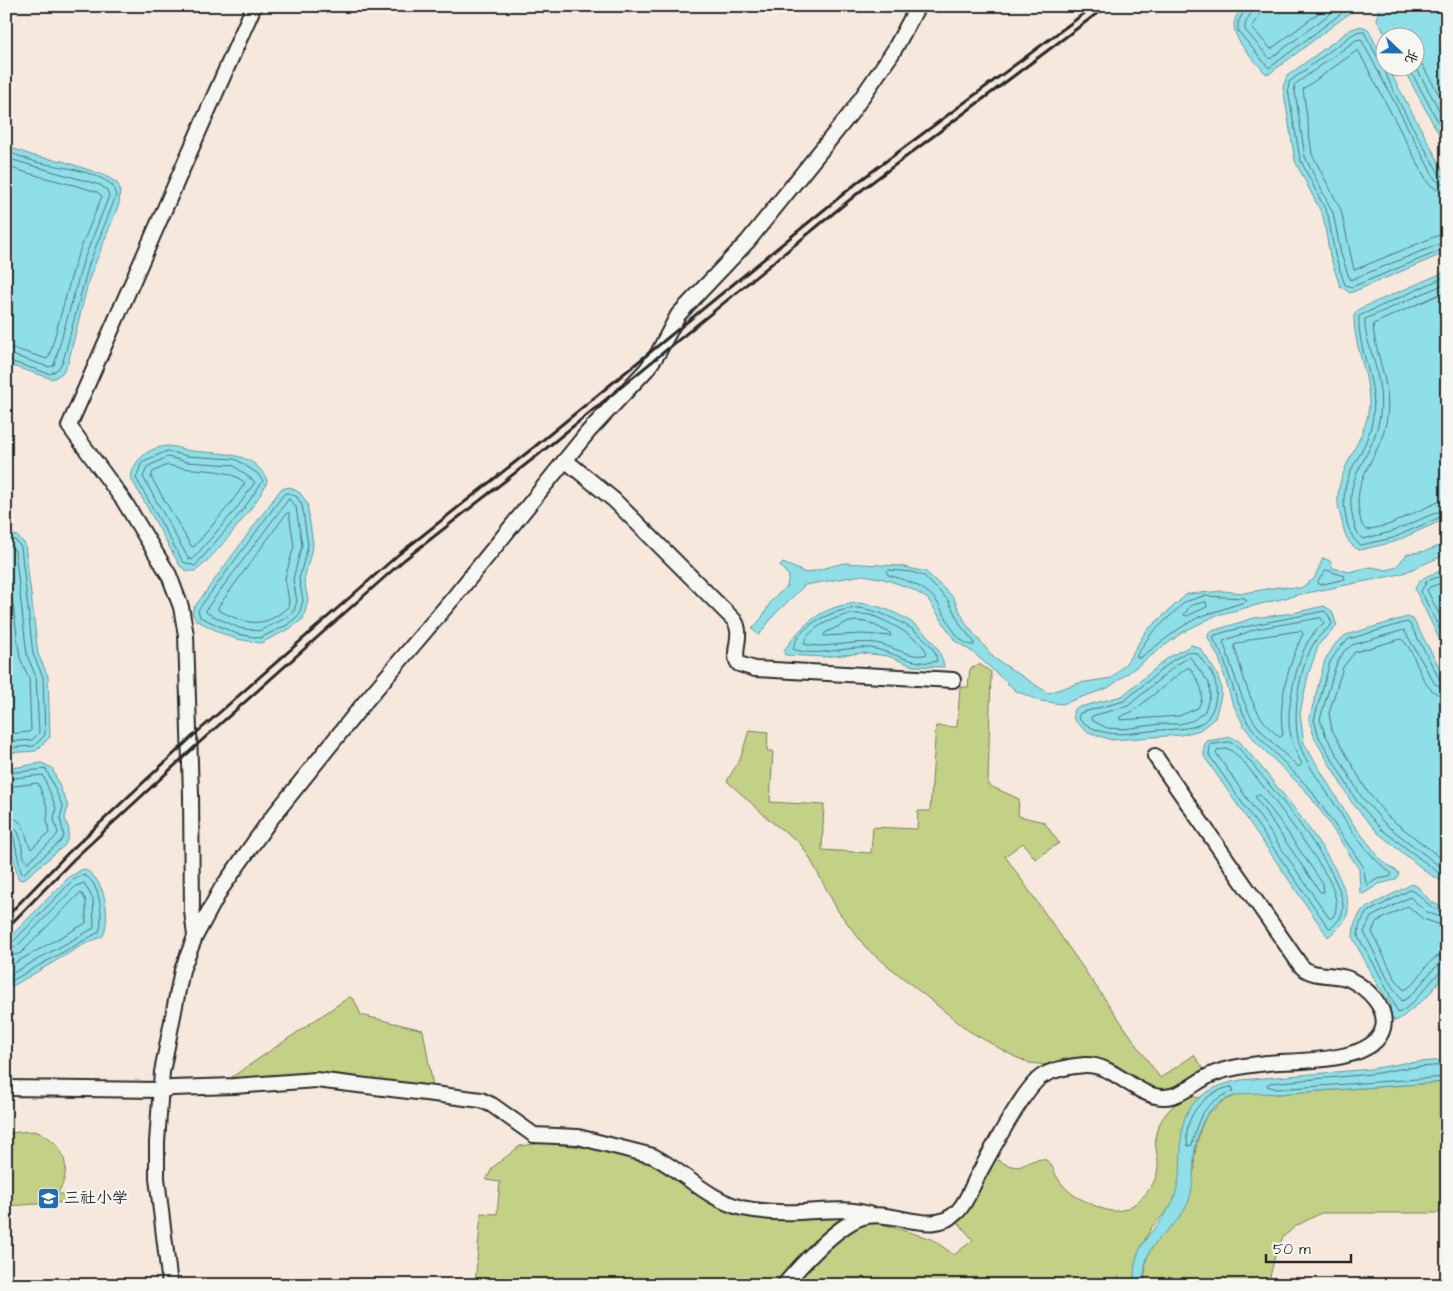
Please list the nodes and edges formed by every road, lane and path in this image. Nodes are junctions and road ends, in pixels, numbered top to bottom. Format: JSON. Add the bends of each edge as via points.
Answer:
{"nodes":[{"id":1,"x":254,"y":6,"type":"edge"},
{"id":2,"x":918,"y":6,"type":"edge"},
{"id":3,"x":565,"y":460,"type":"junction"},
{"id":4,"x":953,"y":680,"type":"dead end"},
{"id":5,"x":1155,"y":756,"type":"dead end"},
{"id":6,"x":195,"y":937,"type":"junction"},
{"id":7,"x":6,"y":1088,"type":"edge"},
{"id":8,"x":161,"y":1090,"type":"junction"},
{"id":9,"x":873,"y":1215,"type":"junction"},
{"id":10,"x":170,"y":1285,"type":"edge"},
{"id":11,"x":784,"y":1285,"type":"edge"}],
"edges":[{"from":1,"to":6,"type":"street","via":[[69,426],[124,501],[169,575],[181,607],[186,635]]},
{"from":2,"to":3,"type":"street","via":[[893,52],[851,113],[748,241],[678,315],[647,369]]},
{"from":3,"to":4,"type":"street","via":[[614,500],[734,620],[739,632],[736,657],[739,664],[765,669]]},
{"from":3,"to":6,"type":"street","via":[[270,820],[221,888]]},
{"from":5,"to":9,"type":"street","via":[[1301,966],[1308,972],[1349,979],[1369,993],[1383,1014],[1381,1034],[1371,1046],[1330,1059],[1267,1063],[1222,1071],[1165,1097],[1153,1095],[1095,1066],[1074,1066],[1044,1074],[1029,1088],[967,1198],[952,1216],[921,1223]]},
{"from":6,"to":8,"type":"street","via":[[176,994]]},
{"from":7,"to":8,"type":"street"},
{"from":8,"to":9,"type":"street","via":[[316,1080],[481,1100],[534,1135],[578,1137],[653,1156],[701,1190],[741,1207],[783,1212],[850,1209]]},
{"from":8,"to":10,"type":"street","via":[[158,1178]]},
{"from":9,"to":11,"type":"street","via":[[847,1225],[800,1265]]}]}
